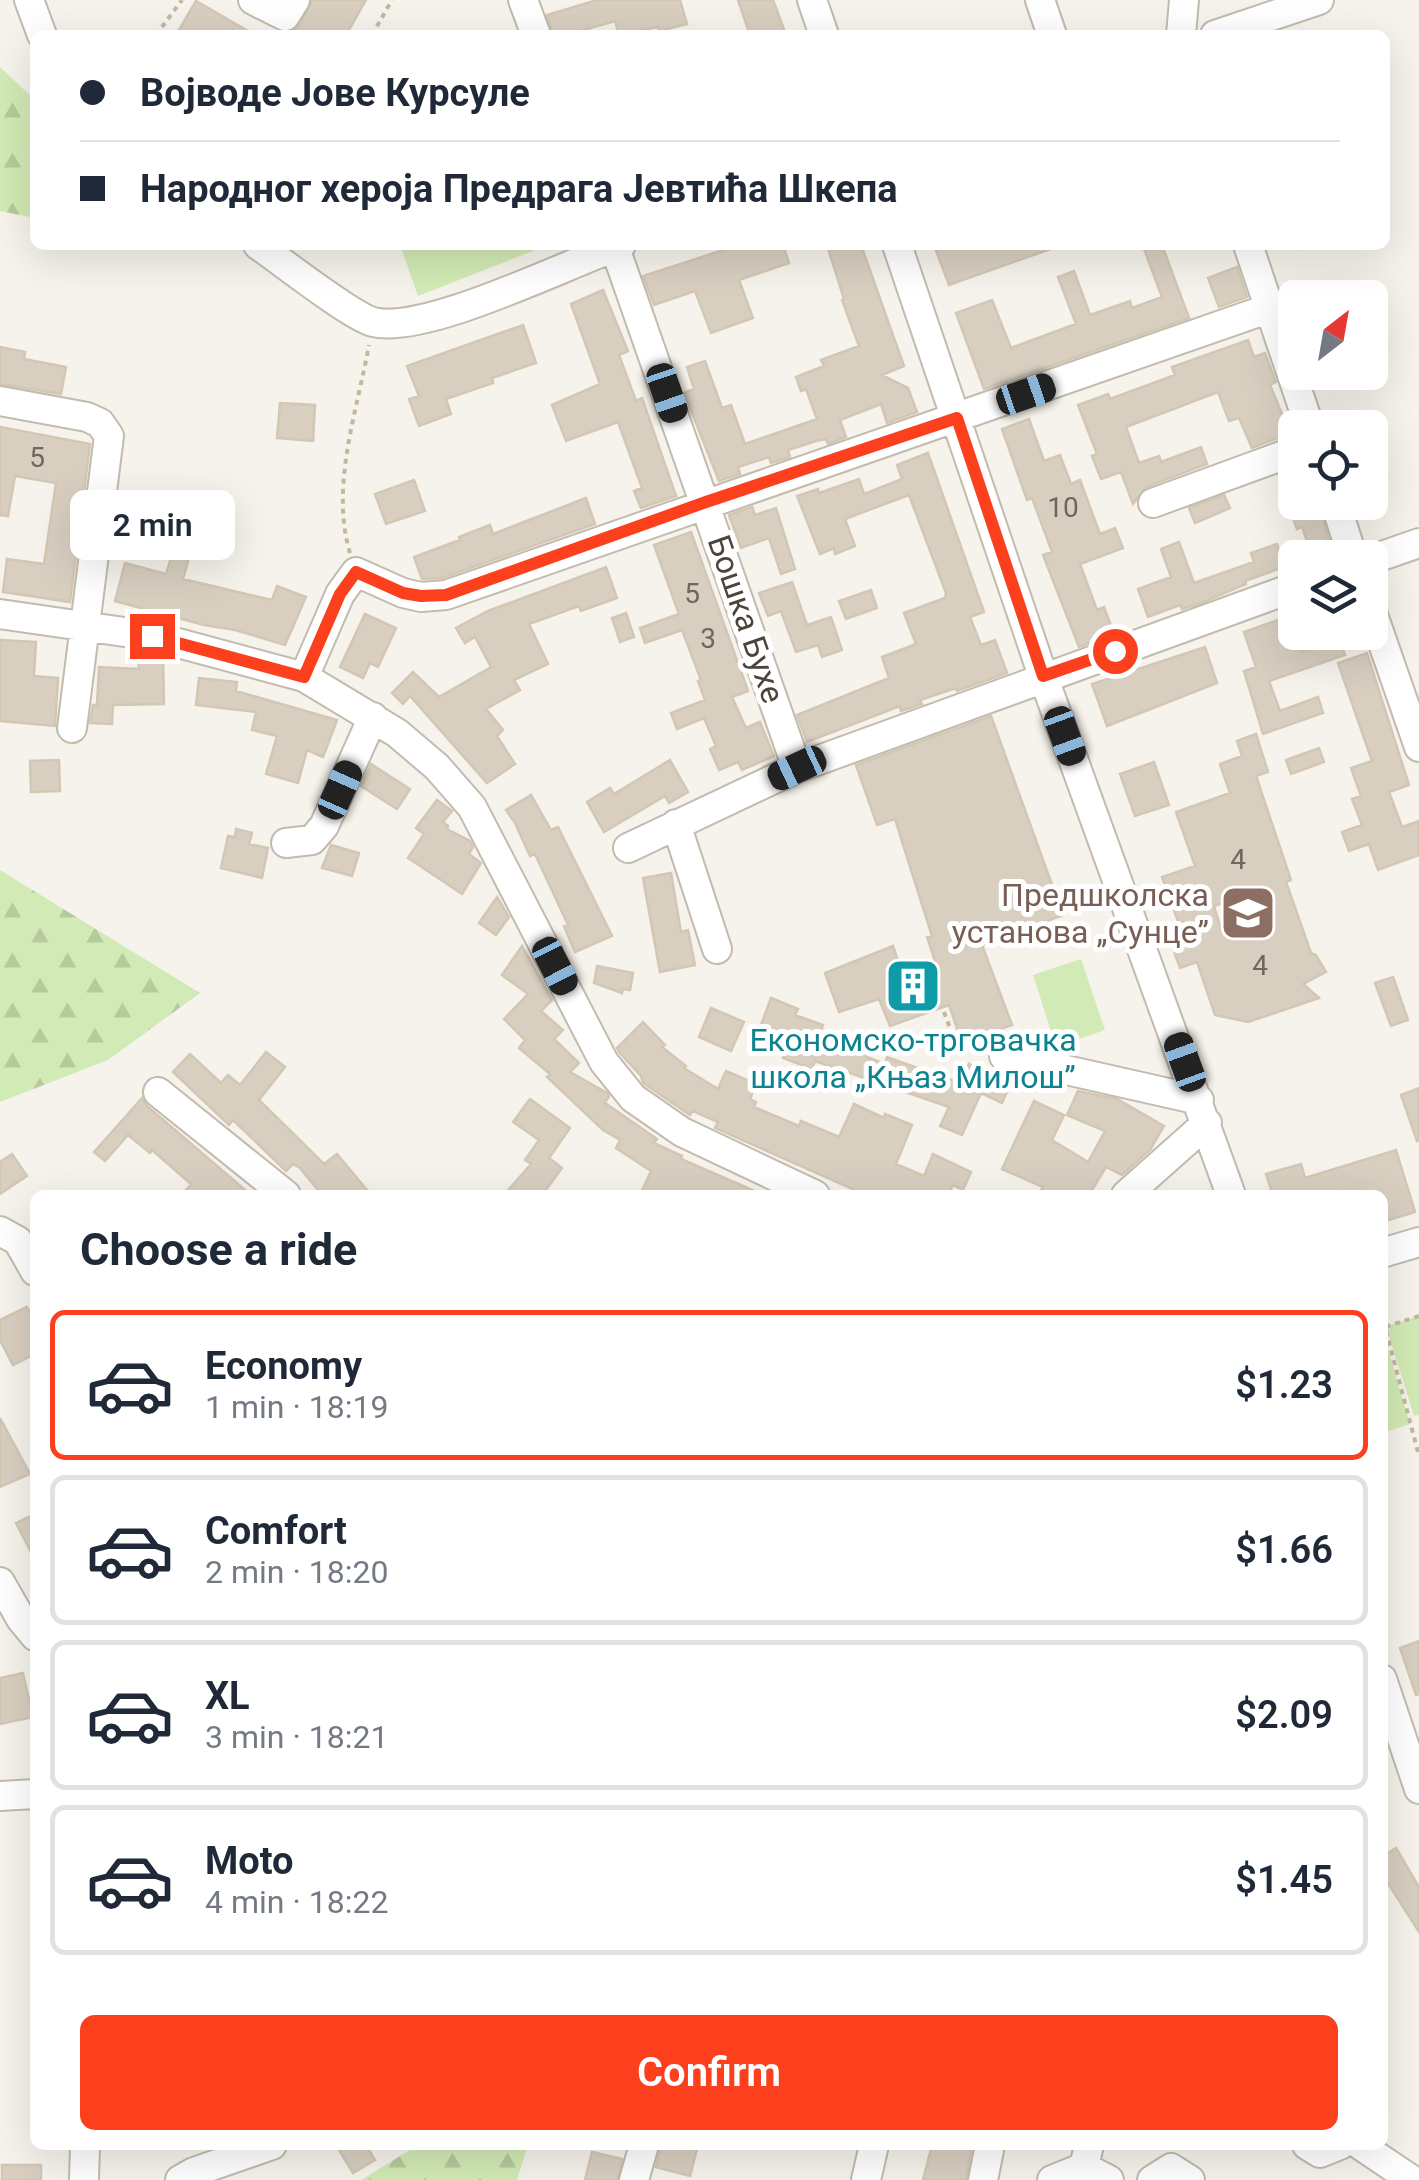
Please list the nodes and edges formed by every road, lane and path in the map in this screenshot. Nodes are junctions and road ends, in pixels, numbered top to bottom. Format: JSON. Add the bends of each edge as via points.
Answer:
{"nodes":[{"id":1,"x":30,"y":0,"type":"edge"},
{"id":2,"x":182,"y":0,"type":"edge"},
{"id":3,"x":253,"y":0,"type":"edge"},
{"id":4,"x":295,"y":0,"type":"edge"},
{"id":5,"x":392,"y":0,"type":"edge"},
{"id":6,"x":812,"y":0,"type":"edge"},
{"id":7,"x":1040,"y":0,"type":"edge"},
{"id":8,"x":1184,"y":0,"type":"edge"},
{"id":9,"x":1319,"y":0,"type":"edge"},
{"id":10,"x":525,"y":1,"type":"edge"},
{"id":11,"x":40,"y":30,"type":"edge"},
{"id":12,"x":160,"y":30,"type":"edge"},
{"id":13,"x":375,"y":30,"type":"edge"},
{"id":14,"x":534,"y":30,"type":"edge"},
{"id":15,"x":822,"y":30,"type":"edge"},
{"id":16,"x":1050,"y":30,"type":"edge"},
{"id":17,"x":1181,"y":30,"type":"edge"},
{"id":18,"x":1230,"y":30,"type":"edge"},
{"id":19,"x":265,"y":250,"type":"edge"},
{"id":20,"x":607,"y":250,"type":"edge"},
{"id":21,"x":618,"y":250,"type":"edge"},
{"id":22,"x":899,"y":250,"type":"edge"},
{"id":23,"x":1250,"y":250,"type":"edge"},
{"id":24,"x":1270,"y":308,"type":"junction"},
{"id":25,"x":373,"y":322,"type":"junction"},
{"id":26,"x":0,"y":401,"type":"edge"},
{"id":27,"x":1304,"y":410,"type":"edge"},
{"id":28,"x":957,"y":418,"type":"junction"},
{"id":29,"x":1278,"y":457,"type":"edge"},
{"id":30,"x":706,"y":502,"type":"junction"},
{"id":31,"x":1152,"y":504,"type":"dead end"},
{"id":32,"x":1419,"y":543,"type":"edge"},
{"id":33,"x":1388,"y":554,"type":"edge"},
{"id":34,"x":356,"y":572,"type":"junction"},
{"id":35,"x":1278,"y":593,"type":"edge"},
{"id":36,"x":0,"y":614,"type":"edge"},
{"id":37,"x":86,"y":625,"type":"junction"},
{"id":38,"x":1385,"y":650,"type":"edge"},
{"id":39,"x":1043,"y":676,"type":"junction"},
{"id":40,"x":304,"y":677,"type":"junction"},
{"id":41,"x":372,"y":717,"type":"junction"},
{"id":42,"x":72,"y":728,"type":"dead end"},
{"id":43,"x":1419,"y":747,"type":"edge"},
{"id":44,"x":797,"y":768,"type":"junction"},
{"id":45,"x":676,"y":824,"type":"junction"},
{"id":46,"x":286,"y":843,"type":"dead end"},
{"id":47,"x":628,"y":848,"type":"dead end"},
{"id":48,"x":717,"y":949,"type":"dead end"},
{"id":49,"x":944,"y":1012,"type":"dead end"},
{"id":50,"x":1004,"y":1056,"type":"joint"},
{"id":51,"x":158,"y":1092,"type":"dead end"},
{"id":52,"x":1203,"y":1112,"type":"junction"},
{"id":53,"x":280,"y":1190,"type":"edge"},
{"id":54,"x":804,"y":1190,"type":"edge"},
{"id":55,"x":1131,"y":1190,"type":"edge"},
{"id":56,"x":1230,"y":1190,"type":"edge"},
{"id":57,"x":0,"y":1231,"type":"edge"},
{"id":58,"x":1419,"y":1242,"type":"edge"},
{"id":59,"x":1388,"y":1251,"type":"edge"},
{"id":60,"x":30,"y":1263,"type":"edge"},
{"id":61,"x":1419,"y":1316,"type":"edge"},
{"id":62,"x":1388,"y":1326,"type":"edge"},
{"id":63,"x":1388,"y":1338,"type":"edge"},
{"id":64,"x":1419,"y":1456,"type":"edge"},
{"id":65,"x":0,"y":1582,"type":"edge"},
{"id":66,"x":30,"y":1630,"type":"edge"},
{"id":67,"x":1388,"y":1694,"type":"edge"},
{"id":68,"x":1405,"y":1734,"type":"edge"},
{"id":69,"x":1419,"y":1789,"type":"edge"},
{"id":70,"x":30,"y":1794,"type":"edge"},
{"id":71,"x":0,"y":1796,"type":"edge"},
{"id":72,"x":85,"y":2150,"type":"edge"},
{"id":73,"x":259,"y":2150,"type":"edge"},
{"id":74,"x":643,"y":2150,"type":"edge"},
{"id":75,"x":873,"y":2150,"type":"edge"},
{"id":76,"x":989,"y":2150,"type":"edge"},
{"id":77,"x":1367,"y":2150,"type":"edge"},
{"id":78,"x":1090,"y":2158,"type":"edge"},
{"id":79,"x":84,"y":2180,"type":"edge"},
{"id":80,"x":180,"y":2180,"type":"edge"},
{"id":81,"x":636,"y":2180,"type":"edge"},
{"id":82,"x":866,"y":2180,"type":"edge"},
{"id":83,"x":983,"y":2180,"type":"edge"},
{"id":84,"x":1052,"y":2180,"type":"edge"},
{"id":85,"x":1412,"y":2180,"type":"edge"}],
"edges":[{"from":1,"to":11,"type":"street"},
{"from":2,"to":12,"type":"path"},
{"from":3,"to":4,"type":"street","via":[[286,16]]},
{"from":5,"to":13,"type":"path"},
{"from":6,"to":15,"type":"street"},
{"from":7,"to":16,"type":"street"},
{"from":8,"to":17,"type":"street"},
{"from":9,"to":18,"type":"street"},
{"from":10,"to":14,"type":"street"},
{"from":19,"to":25,"type":"street"},
{"from":20,"to":25,"type":"street","via":[[445,313]]},
{"from":21,"to":30,"type":"street","name":"Бошка Бухе"},
{"from":22,"to":28,"type":"street"},
{"from":23,"to":24,"type":"street"},
{"from":24,"to":27,"type":"street"},
{"from":24,"to":28,"type":"street"},
{"from":25,"to":34,"type":"path","via":[[346,464],[343,529]]},
{"from":26,"to":37,"type":"street","via":[[88,417],[109,436]]},
{"from":28,"to":30,"type":"street"},
{"from":28,"to":39,"type":"street"},
{"from":29,"to":31,"type":"street"},
{"from":30,"to":34,"type":"street","via":[[446,595],[403,593]]},
{"from":30,"to":44,"type":"street","name":"Бошка Бухе"},
{"from":32,"to":33,"type":"street"},
{"from":34,"to":40,"type":"street"},
{"from":35,"to":39,"type":"street"},
{"from":36,"to":37,"type":"street"},
{"from":37,"to":40,"type":"street"},
{"from":37,"to":42,"type":"street"},
{"from":38,"to":43,"type":"street"},
{"from":39,"to":44,"type":"street"},
{"from":39,"to":52,"type":"street"},
{"from":40,"to":41,"type":"street"},
{"from":41,"to":46,"type":"street","via":[[324,826],[312,840]]},
{"from":41,"to":54,"type":"street","via":[[437,767],[472,807],[604,1062],[633,1098],[682,1132]]},
{"from":44,"to":45,"type":"street"},
{"from":45,"to":47,"type":"street"},
{"from":45,"to":48,"type":"street"},
{"from":49,"to":50,"type":"path","via":[[956,1044]]},
{"from":50,"to":52,"type":"street"},
{"from":51,"to":53,"type":"street"},
{"from":52,"to":55,"type":"street"},
{"from":52,"to":56,"type":"street"},
{"from":57,"to":60,"type":"street","via":[[18,1241]]},
{"from":58,"to":59,"type":"street"},
{"from":61,"to":62,"type":"path"},
{"from":63,"to":64,"type":"path"},
{"from":65,"to":66,"type":"street"},
{"from":67,"to":68,"type":"street"},
{"from":68,"to":69,"type":"street"},
{"from":70,"to":71,"type":"street"},
{"from":72,"to":79,"type":"street"},
{"from":73,"to":80,"type":"street"},
{"from":74,"to":81,"type":"street"},
{"from":75,"to":82,"type":"street"},
{"from":76,"to":83,"type":"street"},
{"from":77,"to":85,"type":"street"},
{"from":78,"to":84,"type":"street"}]}
